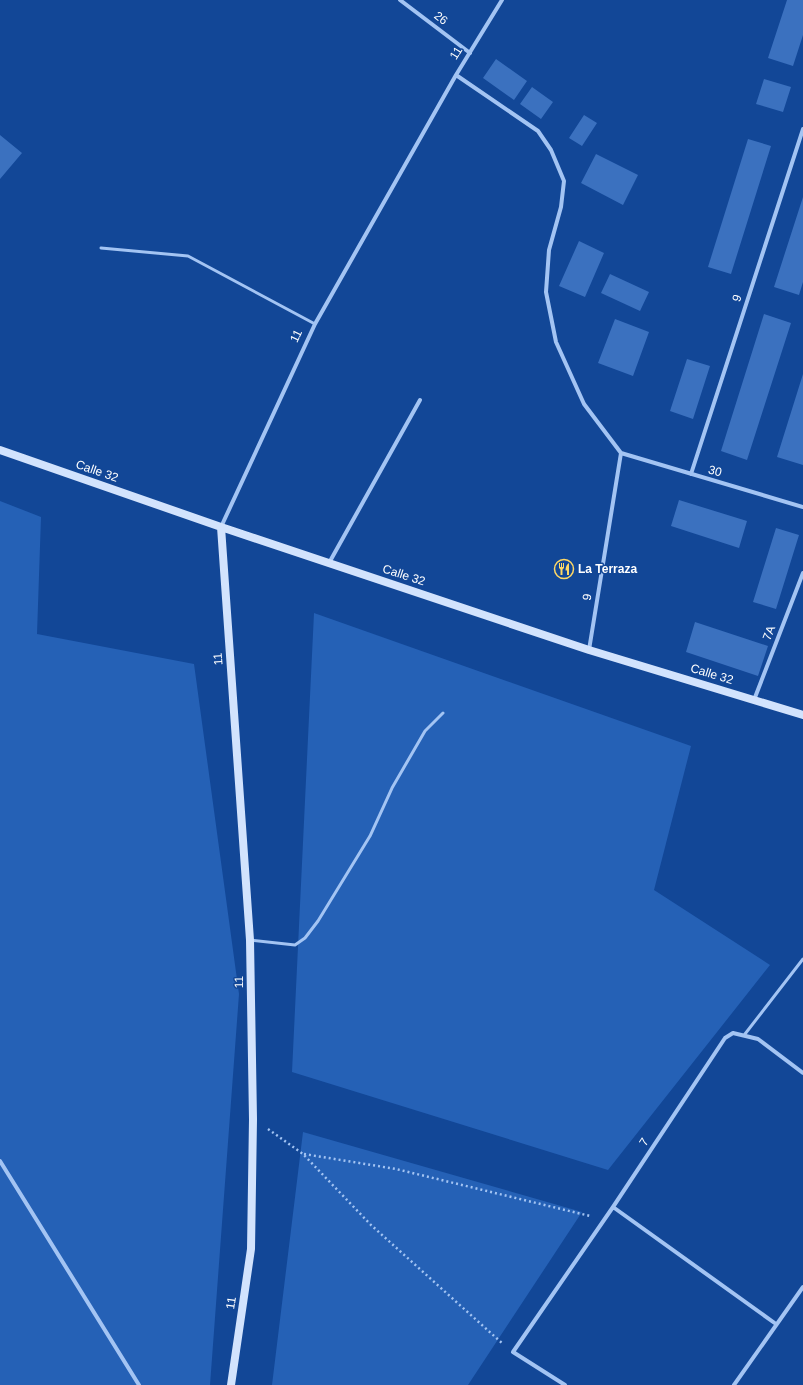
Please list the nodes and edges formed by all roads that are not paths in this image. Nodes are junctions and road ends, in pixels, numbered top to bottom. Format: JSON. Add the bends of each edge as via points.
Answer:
{"nodes":[{"id":1,"x":400,"y":0,"type":"edge"},
{"id":2,"x":502,"y":0,"type":"edge"},
{"id":3,"x":470,"y":52,"type":"junction"},
{"id":4,"x":456,"y":75,"type":"junction"},
{"id":5,"x":803,"y":129,"type":"edge"},
{"id":6,"x":101,"y":248,"type":"dead end"},
{"id":7,"x":315,"y":324,"type":"junction"},
{"id":8,"x":420,"y":400,"type":"dead end"},
{"id":9,"x":0,"y":450,"type":"edge"},
{"id":10,"x":621,"y":453,"type":"junction"},
{"id":11,"x":691,"y":474,"type":"junction"},
{"id":12,"x":803,"y":507,"type":"edge"},
{"id":13,"x":221,"y":527,"type":"junction"},
{"id":14,"x":329,"y":563,"type":"junction"},
{"id":15,"x":803,"y":573,"type":"edge"},
{"id":16,"x":589,"y":650,"type":"junction"},
{"id":17,"x":754,"y":700,"type":"junction"},
{"id":18,"x":443,"y":713,"type":"dead end"},
{"id":19,"x":803,"y":715,"type":"edge"},
{"id":20,"x":250,"y":940,"type":"junction"},
{"id":21,"x":803,"y":959,"type":"edge"},
{"id":22,"x":745,"y":1034,"type":"junction"},
{"id":23,"x":803,"y":1073,"type":"edge"},
{"id":24,"x":0,"y":1161,"type":"edge"},
{"id":25,"x":613,"y":1206,"type":"junction"},
{"id":26,"x":803,"y":1287,"type":"edge"},
{"id":27,"x":776,"y":1324,"type":"junction"},
{"id":28,"x":139,"y":1385,"type":"edge"},
{"id":29,"x":231,"y":1385,"type":"edge"},
{"id":30,"x":566,"y":1385,"type":"edge"},
{"id":31,"x":734,"y":1385,"type":"edge"}],
"edges":[{"from":1,"to":3,"type":"street","name":"26"},
{"from":2,"to":3,"type":"street","name":"11"},
{"from":3,"to":4,"type":"street","name":"11"},
{"from":4,"to":7,"type":"street","name":"11"},
{"from":4,"to":10,"type":"street","via":[[538,131],[551,150],[564,181],[561,207],[549,250],[546,292],[556,342],[584,404]]},
{"from":5,"to":11,"type":"street","name":"9"},
{"from":6,"to":7,"type":"lane","via":[[188,256]]},
{"from":7,"to":13,"type":"street","name":"11"},
{"from":8,"to":14,"type":"street"},
{"from":9,"to":13,"type":"street","name":"Calle 32"},
{"from":10,"to":11,"type":"street","name":"30"},
{"from":10,"to":16,"type":"street","name":"9"},
{"from":11,"to":12,"type":"street","name":"30"},
{"from":13,"to":14,"type":"street","name":"Calle 32"},
{"from":13,"to":20,"type":"street","name":"11"},
{"from":14,"to":16,"type":"street","name":"Calle 32"},
{"from":15,"to":17,"type":"street","name":"7A"},
{"from":16,"to":17,"type":"street","name":"Calle 32"},
{"from":17,"to":19,"type":"street","name":"Calle 32"},
{"from":18,"to":20,"type":"lane","via":[[425,731],[392,788],[370,836],[305,938],[296,945]]},
{"from":20,"to":29,"type":"street","name":"11","via":[[254,1120],[251,1249]]},
{"from":21,"to":22,"type":"lane"},
{"from":22,"to":23,"type":"street","via":[[758,1039]]},
{"from":22,"to":25,"type":"street","name":"7","via":[[733,1033],[724,1038]]},
{"from":24,"to":28,"type":"street"},
{"from":25,"to":27,"type":"street"},
{"from":25,"to":30,"type":"street","name":"7","via":[[513,1352]]},
{"from":26,"to":27,"type":"street"},
{"from":27,"to":31,"type":"street"}]}
